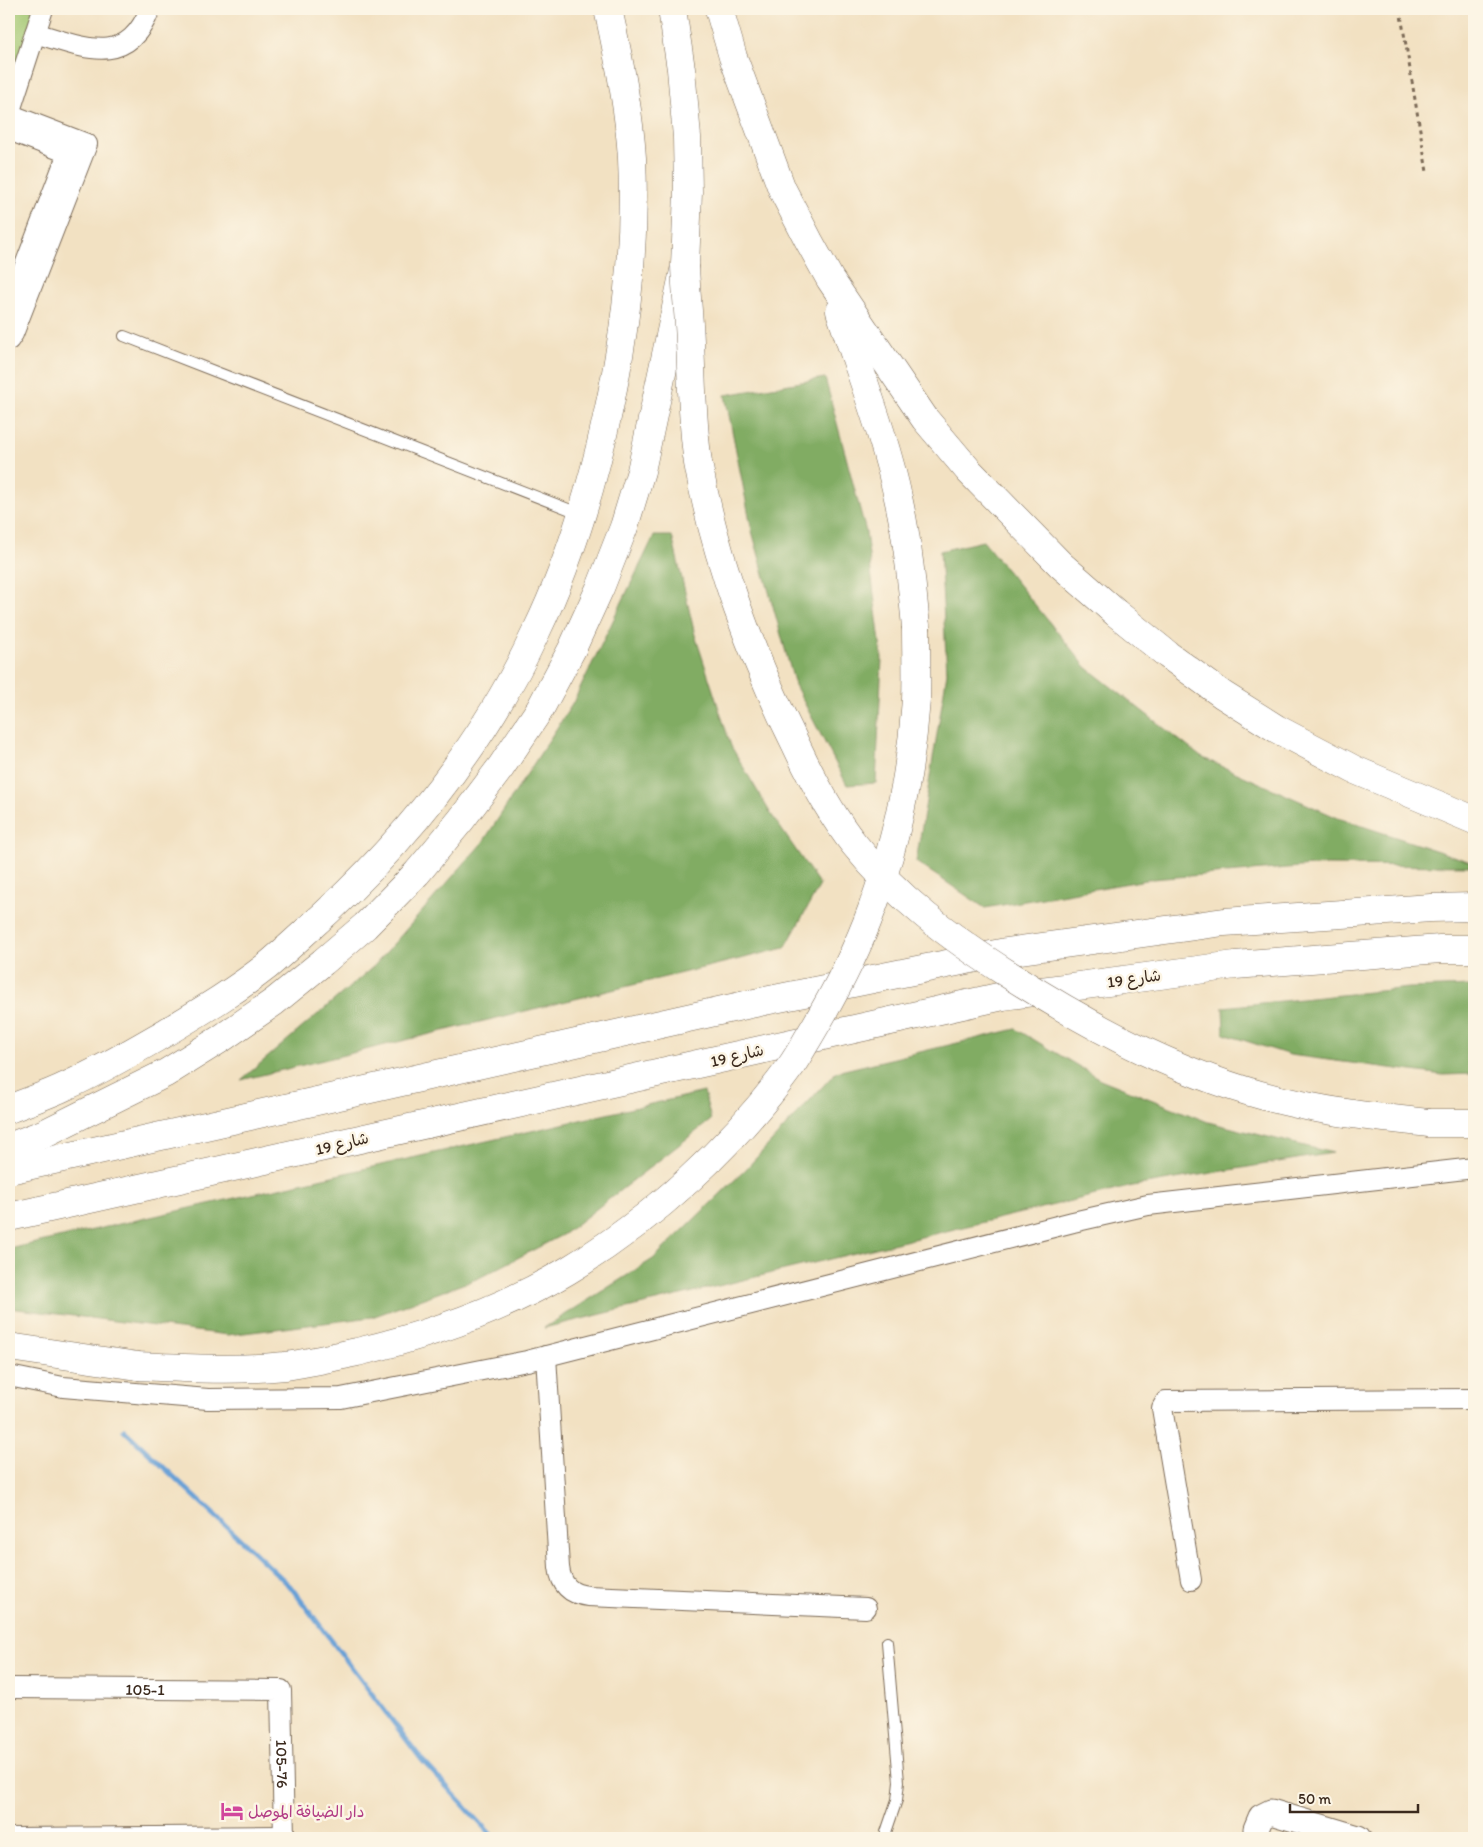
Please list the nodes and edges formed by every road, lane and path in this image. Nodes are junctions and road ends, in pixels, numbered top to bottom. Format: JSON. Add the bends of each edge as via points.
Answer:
{"nodes":[{"id":1,"x":138,"y":9,"type":"edge"},
{"id":2,"x":150,"y":9,"type":"edge"},
{"id":3,"x":608,"y":9,"type":"edge"},
{"id":4,"x":672,"y":9,"type":"edge"},
{"id":5,"x":719,"y":9,"type":"edge"},
{"id":6,"x":1400,"y":9,"type":"edge"},
{"id":7,"x":39,"y":21,"type":"edge"},
{"id":8,"x":9,"y":114,"type":"edge"},
{"id":9,"x":9,"y":130,"type":"edge"},
{"id":10,"x":1427,"y":172,"type":"dead end"},
{"id":11,"x":685,"y":266,"type":"junction"},
{"id":12,"x":830,"y":279,"type":"junction"},
{"id":13,"x":9,"y":307,"type":"edge"},
{"id":14,"x":124,"y":336,"type":"dead end"},
{"id":15,"x":10,"y":340,"type":"edge"},
{"id":16,"x":582,"y":514,"type":"junction"},
{"id":17,"x":1474,"y":820,"type":"edge"},
{"id":18,"x":1474,"y":907,"type":"edge"},
{"id":19,"x":1474,"y":948,"type":"edge"},
{"id":20,"x":9,"y":1109,"type":"edge"},
{"id":21,"x":1474,"y":1123,"type":"edge"},
{"id":22,"x":9,"y":1147,"type":"edge"},
{"id":23,"x":1474,"y":1168,"type":"edge"},
{"id":24,"x":9,"y":1170,"type":"edge"},
{"id":25,"x":9,"y":1217,"type":"edge"},
{"id":26,"x":9,"y":1347,"type":"edge"},
{"id":27,"x":546,"y":1356,"type":"junction"},
{"id":28,"x":9,"y":1376,"type":"edge"},
{"id":29,"x":1474,"y":1399,"type":"edge"},
{"id":30,"x":1191,"y":1580,"type":"dead end"},
{"id":31,"x":866,"y":1608,"type":"dead end"},
{"id":32,"x":888,"y":1642,"type":"dead end"},
{"id":33,"x":9,"y":1688,"type":"edge"},
{"id":34,"x":281,"y":1690,"type":"joint"},
{"id":35,"x":284,"y":1837,"type":"edge"},
{"id":36,"x":9,"y":1838,"type":"edge"},
{"id":37,"x":884,"y":1838,"type":"edge"},
{"id":38,"x":1258,"y":1838,"type":"edge"},
{"id":39,"x":1358,"y":1838,"type":"edge"}],
"edges":[{"from":1,"to":7,"type":"street","via":[[119,34],[104,38],[84,36]]},
{"from":2,"to":7,"type":"street","via":[[144,25],[134,37],[105,50],[82,47]]},
{"from":3,"to":16,"type":"main road","via":[[623,80],[630,147],[633,236],[626,316],[613,391]]},
{"from":4,"to":11,"type":"main road","via":[[687,137]]},
{"from":5,"to":12,"type":"main road","via":[[733,57],[782,189]]},
{"from":6,"to":10,"type":"path"},
{"from":7,"to":8,"type":"street"},
{"from":8,"to":15,"type":"street","via":[[87,144]]},
{"from":9,"to":13,"type":"street","via":[[68,153]]},
{"from":11,"to":21,"type":"main road","bridge":true,"via":[[698,462],[714,531],[734,595],[783,720],[816,785],[853,843],[898,893],[932,923],[1057,1005],[1173,1064],[1230,1086],[1295,1104],[1361,1116],[1430,1123]]},
{"from":11,"to":22,"type":"main road","bridge":true,"via":[[641,471],[624,527],[572,650],[540,709],[501,768],[417,873],[365,926],[274,1002],[166,1074]]},
{"from":12,"to":17,"type":"main road","via":[[925,419],[968,472],[1061,565],[1116,613],[1223,695],[1277,728],[1355,770]]},
{"from":12,"to":26,"type":"main road","bridge":true,"via":[[899,500],[916,627],[916,698],[909,763],[873,907],[833,996],[792,1065],[709,1159],[664,1202],[614,1239],[567,1271],[525,1293],[429,1332],[330,1358],[286,1366],[232,1369],[138,1366]]},
{"from":14,"to":16,"type":"lane"},
{"from":16,"to":20,"type":"main road","via":[[537,632],[504,694],[468,751],[378,864],[266,967],[200,1012],[68,1086]]},
{"from":18,"to":24,"type":"main road","via":[[1224,922],[1006,952],[750,1004]]},
{"from":19,"to":25,"type":"main road","name":"شارع 19","via":[[1235,965],[1003,996]]},
{"from":23,"to":27,"type":"street","via":[[1148,1205],[1054,1226]]},
{"from":27,"to":28,"type":"street","via":[[341,1398],[208,1399],[63,1386]]},
{"from":27,"to":31,"type":"street","via":[[560,1576],[570,1592],[588,1596]]},
{"from":29,"to":30,"type":"street","via":[[1166,1401],[1162,1408]]},
{"from":32,"to":37,"type":"lane","via":[[899,1782],[897,1800]]},
{"from":33,"to":34,"type":"street","name":"105-1"},
{"from":34,"to":35,"type":"street","name":"105-76"},
{"from":35,"to":36,"type":"street"},
{"from":38,"to":39,"type":"street","via":[[1256,1829],[1261,1817],[1271,1812]]}]}
